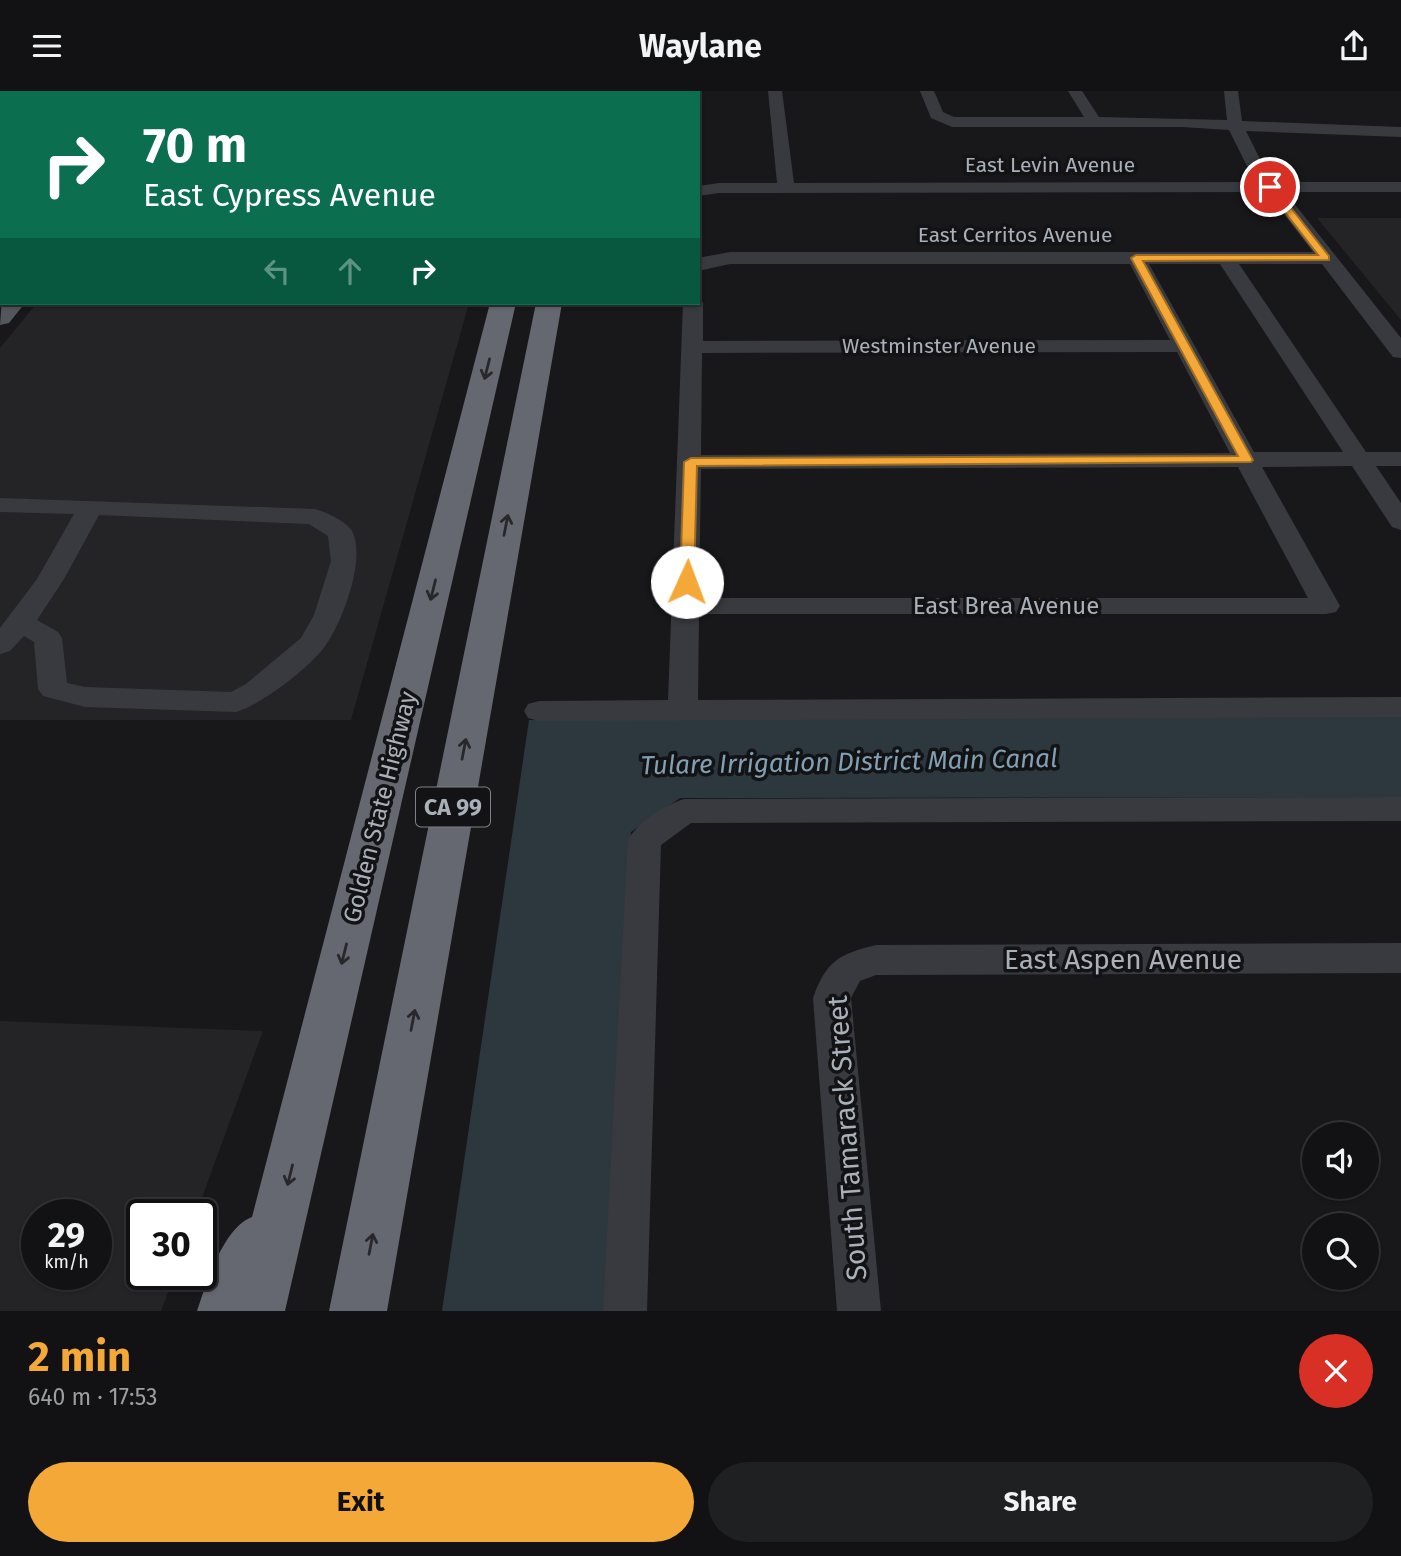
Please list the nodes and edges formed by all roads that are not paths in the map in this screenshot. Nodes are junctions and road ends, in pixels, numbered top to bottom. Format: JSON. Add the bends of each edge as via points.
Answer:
{"nodes":[{"id":1,"x":775,"y":91,"type":"edge"},
{"id":2,"x":927,"y":91,"type":"edge"},
{"id":3,"x":1075,"y":91,"type":"edge"},
{"id":4,"x":1231,"y":91,"type":"edge"},
{"id":5,"x":1094,"y":121,"type":"junction"},
{"id":6,"x":1235,"y":125,"type":"junction"},
{"id":7,"x":1401,"y":132,"type":"edge"},
{"id":8,"x":1270,"y":187,"type":"junction"},
{"id":9,"x":1401,"y":187,"type":"edge"},
{"id":10,"x":786,"y":188,"type":"junction"},
{"id":11,"x":700,"y":191,"type":"edge"},
{"id":12,"x":1136,"y":258,"type":"junction"},
{"id":13,"x":1226,"y":258,"type":"junction"},
{"id":14,"x":1326,"y":258,"type":"junction"},
{"id":15,"x":701,"y":263,"type":"edge"},
{"id":16,"x":503,"y":305,"type":"edge"},
{"id":17,"x":548,"y":305,"type":"edge"},
{"id":18,"x":693,"y":305,"type":"edge"},
{"id":19,"x":1184,"y":346,"type":"junction"},
{"id":20,"x":694,"y":347,"type":"junction"},
{"id":21,"x":1401,"y":352,"type":"edge"},
{"id":22,"x":1359,"y":459,"type":"junction"},
{"id":23,"x":1401,"y":459,"type":"edge"},
{"id":24,"x":1246,"y":460,"type":"junction"},
{"id":25,"x":691,"y":462,"type":"junction"},
{"id":26,"x":0,"y":505,"type":"edge"},
{"id":27,"x":90,"y":507,"type":"junction"},
{"id":28,"x":1401,"y":522,"type":"edge"},
{"id":29,"x":686,"y":606,"type":"junction"},
{"id":30,"x":22,"y":623,"type":"junction"},
{"id":31,"x":0,"y":645,"type":"edge"},
{"id":32,"x":1401,"y":707,"type":"edge"},
{"id":33,"x":683,"y":709,"type":"junction"},
{"id":34,"x":539,"y":712,"type":"dead end"},
{"id":35,"x":1401,"y":809,"type":"edge"},
{"id":36,"x":1401,"y":958,"type":"edge"},
{"id":37,"x":846,"y":969,"type":"joint"},
{"id":38,"x":280,"y":1215,"type":"junction"},
{"id":39,"x":226,"y":1311,"type":"edge"},
{"id":40,"x":256,"y":1311,"type":"edge"},
{"id":41,"x":358,"y":1311,"type":"edge"},
{"id":42,"x":625,"y":1311,"type":"edge"},
{"id":43,"x":859,"y":1311,"type":"edge"}],
"edges":[{"from":1,"to":10,"type":"street"},
{"from":2,"to":5,"type":"street","via":[[936,115],[943,120]]},
{"from":3,"to":5,"type":"street"},
{"from":4,"to":6,"type":"street"},
{"from":5,"to":6,"type":"street"},
{"from":6,"to":7,"type":"street"},
{"from":6,"to":8,"type":"street"},
{"from":8,"to":9,"type":"street","name":"East Levin Avenue"},
{"from":8,"to":10,"type":"street","name":"East Levin Avenue"},
{"from":8,"to":14,"type":"street"},
{"from":10,"to":11,"type":"street","name":"East Levin Avenue"},
{"from":12,"to":13,"type":"street","name":"East Cerritos Avenue"},
{"from":12,"to":15,"type":"street","name":"East Cerritos Avenue","via":[[730,258]]},
{"from":12,"to":19,"type":"street"},
{"from":13,"to":14,"type":"street","name":"East Cerritos Avenue"},
{"from":13,"to":22,"type":"street"},
{"from":14,"to":21,"type":"street"},
{"from":16,"to":38,"type":"highway","name":"Golden State Highway","number":"CA 99","one_way":true},
{"from":41,"to":17,"type":"highway","number":"CA 99","one_way":true},
{"from":18,"to":20,"type":"street"},
{"from":19,"to":20,"type":"street","name":"Westminster Avenue"},
{"from":19,"to":24,"type":"street"},
{"from":20,"to":25,"type":"street"},
{"from":22,"to":23,"type":"street"},
{"from":22,"to":24,"type":"street"},
{"from":22,"to":28,"type":"street"},
{"from":24,"to":25,"type":"street"},
{"from":24,"to":29,"type":"street","name":"East Brea Avenue","via":[[1326,606]]},
{"from":25,"to":29,"type":"street"},
{"from":26,"to":27,"type":"street"},
{"from":27,"to":30,"type":"street","via":[[54,578]]},
{"from":27,"to":30,"type":"street","via":[[315,517],[340,533],[344,561],[328,615],[312,644],[236,702],[85,697],[53,689],[48,638]]},
{"from":29,"to":33,"type":"street"},
{"from":30,"to":31,"type":"street"},
{"from":32,"to":33,"type":"street"},
{"from":33,"to":34,"type":"street"},
{"from":35,"to":42,"type":"street","via":[[684,811],[645,841]]},
{"from":36,"to":37,"type":"street","name":"East Aspen Avenue","via":[[876,960]]},
{"from":37,"to":43,"type":"street","name":"South Tamarack Street","via":[[832,998]]},
{"from":38,"to":39,"type":"highway","via":[[237,1277]]},
{"from":38,"to":40,"type":"highway","name":"Golden State Highway","number":"CA 99"}]}
